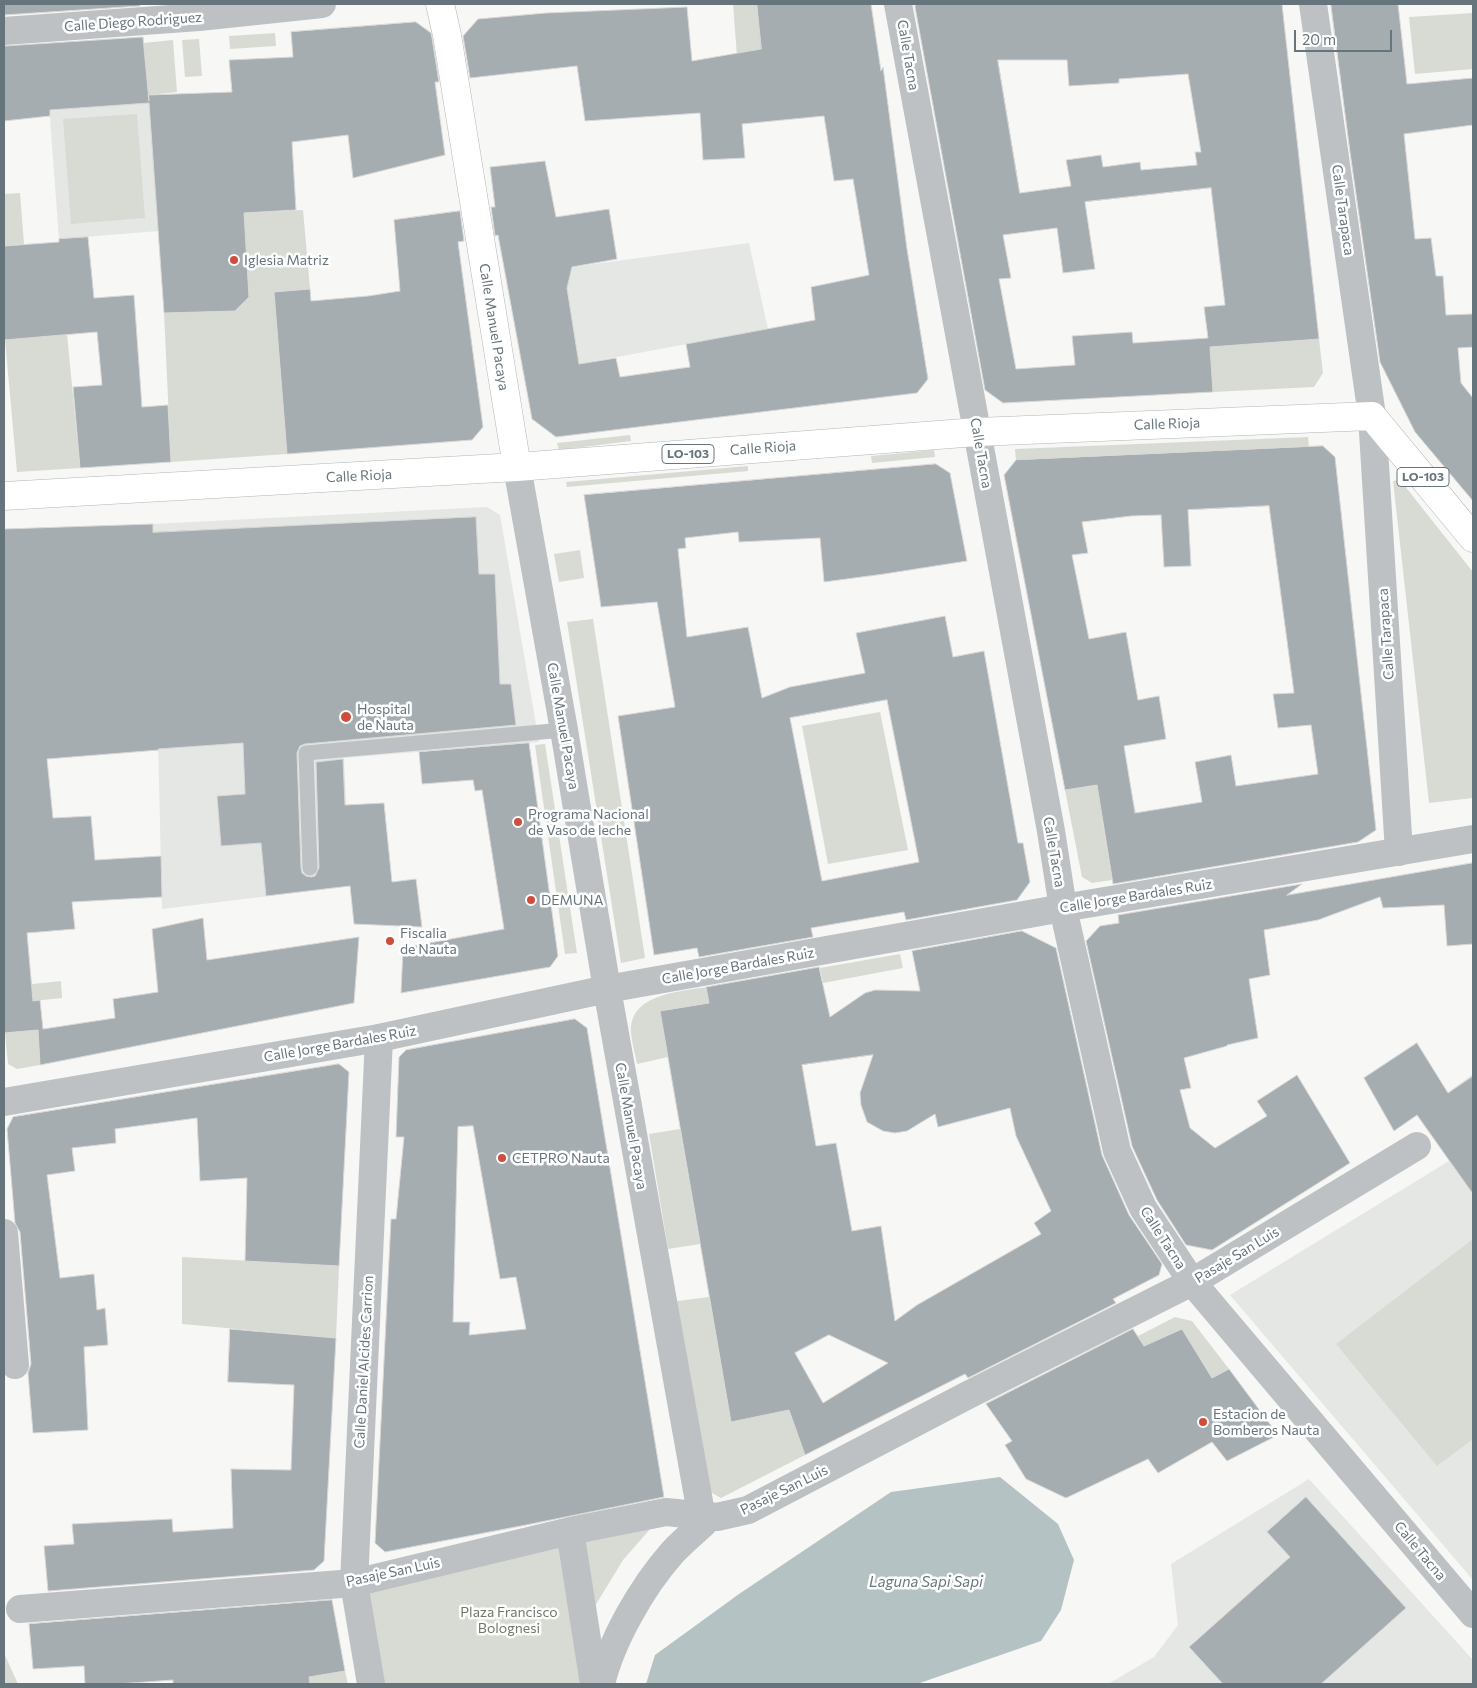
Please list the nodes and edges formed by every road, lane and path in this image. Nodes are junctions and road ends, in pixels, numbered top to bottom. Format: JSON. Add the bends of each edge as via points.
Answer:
{"nodes":[{"id":1,"x":322,"y":4,"type":"edge"},
{"id":2,"x":440,"y":4,"type":"edge"},
{"id":3,"x":898,"y":4,"type":"edge"},
{"id":4,"x":1313,"y":4,"type":"edge"},
{"id":5,"x":199,"y":11,"type":"edge"},
{"id":6,"x":4,"y":31,"type":"edge"},
{"id":7,"x":1372,"y":416,"type":"junction"},
{"id":8,"x":977,"y":432,"type":"junction"},
{"id":9,"x":517,"y":467,"type":"junction"},
{"id":10,"x":4,"y":496,"type":"edge"},
{"id":11,"x":1473,"y":538,"type":"edge"},
{"id":12,"x":564,"y":730,"type":"junction"},
{"id":13,"x":1473,"y":839,"type":"edge"},
{"id":14,"x":1399,"y":852,"type":"junction"},
{"id":15,"x":310,"y":868,"type":"dead end"},
{"id":16,"x":1063,"y":908,"type":"junction"},
{"id":17,"x":607,"y":989,"type":"junction"},
{"id":18,"x":379,"y":1038,"type":"junction"},
{"id":19,"x":4,"y":1102,"type":"edge"},
{"id":20,"x":1417,"y":1146,"type":"dead end"},
{"id":21,"x":4,"y":1233,"type":"edge"},
{"id":22,"x":1192,"y":1282,"type":"junction"},
{"id":23,"x":15,"y":1365,"type":"dead end"},
{"id":24,"x":701,"y":1516,"type":"junction"},
{"id":25,"x":570,"y":1531,"type":"junction"},
{"id":26,"x":354,"y":1583,"type":"junction"},
{"id":27,"x":20,"y":1609,"type":"dead end"},
{"id":28,"x":1473,"y":1614,"type":"edge"},
{"id":29,"x":371,"y":1684,"type":"edge"},
{"id":30,"x":594,"y":1684,"type":"edge"},
{"id":31,"x":601,"y":1684,"type":"edge"}],
"edges":[{"from":1,"to":5,"type":"street","name":"Calle Diego Rodriguez"},
{"from":2,"to":9,"type":"main road","name":"Calle Manuel Pacaya"},
{"from":3,"to":8,"type":"street","name":"Calle Tacna"},
{"from":4,"to":7,"type":"street","name":"Calle Tarapaca"},
{"from":5,"to":6,"type":"street","name":"Calle Diego Rodriguez"},
{"from":7,"to":8,"type":"main road","name":"Calle Rioja","number":"LO-103"},
{"from":7,"to":11,"type":"main road","number":"LO-103"},
{"from":7,"to":14,"type":"street","name":"Calle Tarapaca"},
{"from":8,"to":9,"type":"main road","name":"Calle Rioja","number":"LO-103"},
{"from":8,"to":16,"type":"street","name":"Calle Tacna"},
{"from":9,"to":10,"type":"main road","name":"Calle Rioja","number":"LO-103"},
{"from":9,"to":12,"type":"street","name":"Calle Manuel Pacaya"},
{"from":12,"to":15,"type":"lane","via":[[306,753]]},
{"from":12,"to":17,"type":"street","name":"Calle Manuel Pacaya"},
{"from":13,"to":14,"type":"street","name":"Calle Jorge Bardales Ruiz"},
{"from":14,"to":16,"type":"street","name":"Calle Jorge Bardales Ruiz"},
{"from":16,"to":17,"type":"street","name":"Calle Jorge Bardales Ruiz"},
{"from":16,"to":22,"type":"street","name":"Calle Tacna","via":[[1117,1151],[1143,1208]]},
{"from":17,"to":18,"type":"street","name":"Calle Jorge Bardales Ruiz"},
{"from":17,"to":24,"type":"street","name":"Calle Manuel Pacaya"},
{"from":18,"to":19,"type":"street","name":"Calle Jorge Bardales Ruiz"},
{"from":18,"to":26,"type":"street","name":"Calle Daniel Alcides Carrion"},
{"from":20,"to":22,"type":"street","name":"Pasaje San Luis"},
{"from":21,"to":23,"type":"street"},
{"from":22,"to":24,"type":"street","name":"Pasaje San Luis","via":[[748,1510],[717,1517]]},
{"from":22,"to":28,"type":"street","name":"Calle Tacna"},
{"from":24,"to":25,"type":"street","name":"Pasaje San Luis","via":[[666,1512]]},
{"from":24,"to":31,"type":"street","via":[[703,1524],[672,1554],[628,1618],[605,1666]]},
{"from":25,"to":26,"type":"street","name":"Pasaje San Luis"},
{"from":25,"to":30,"type":"street"},
{"from":26,"to":27,"type":"street","name":"Pasaje San Luis"},
{"from":26,"to":29,"type":"street","name":"Calle Daniel Alcides Carrion"}]}
